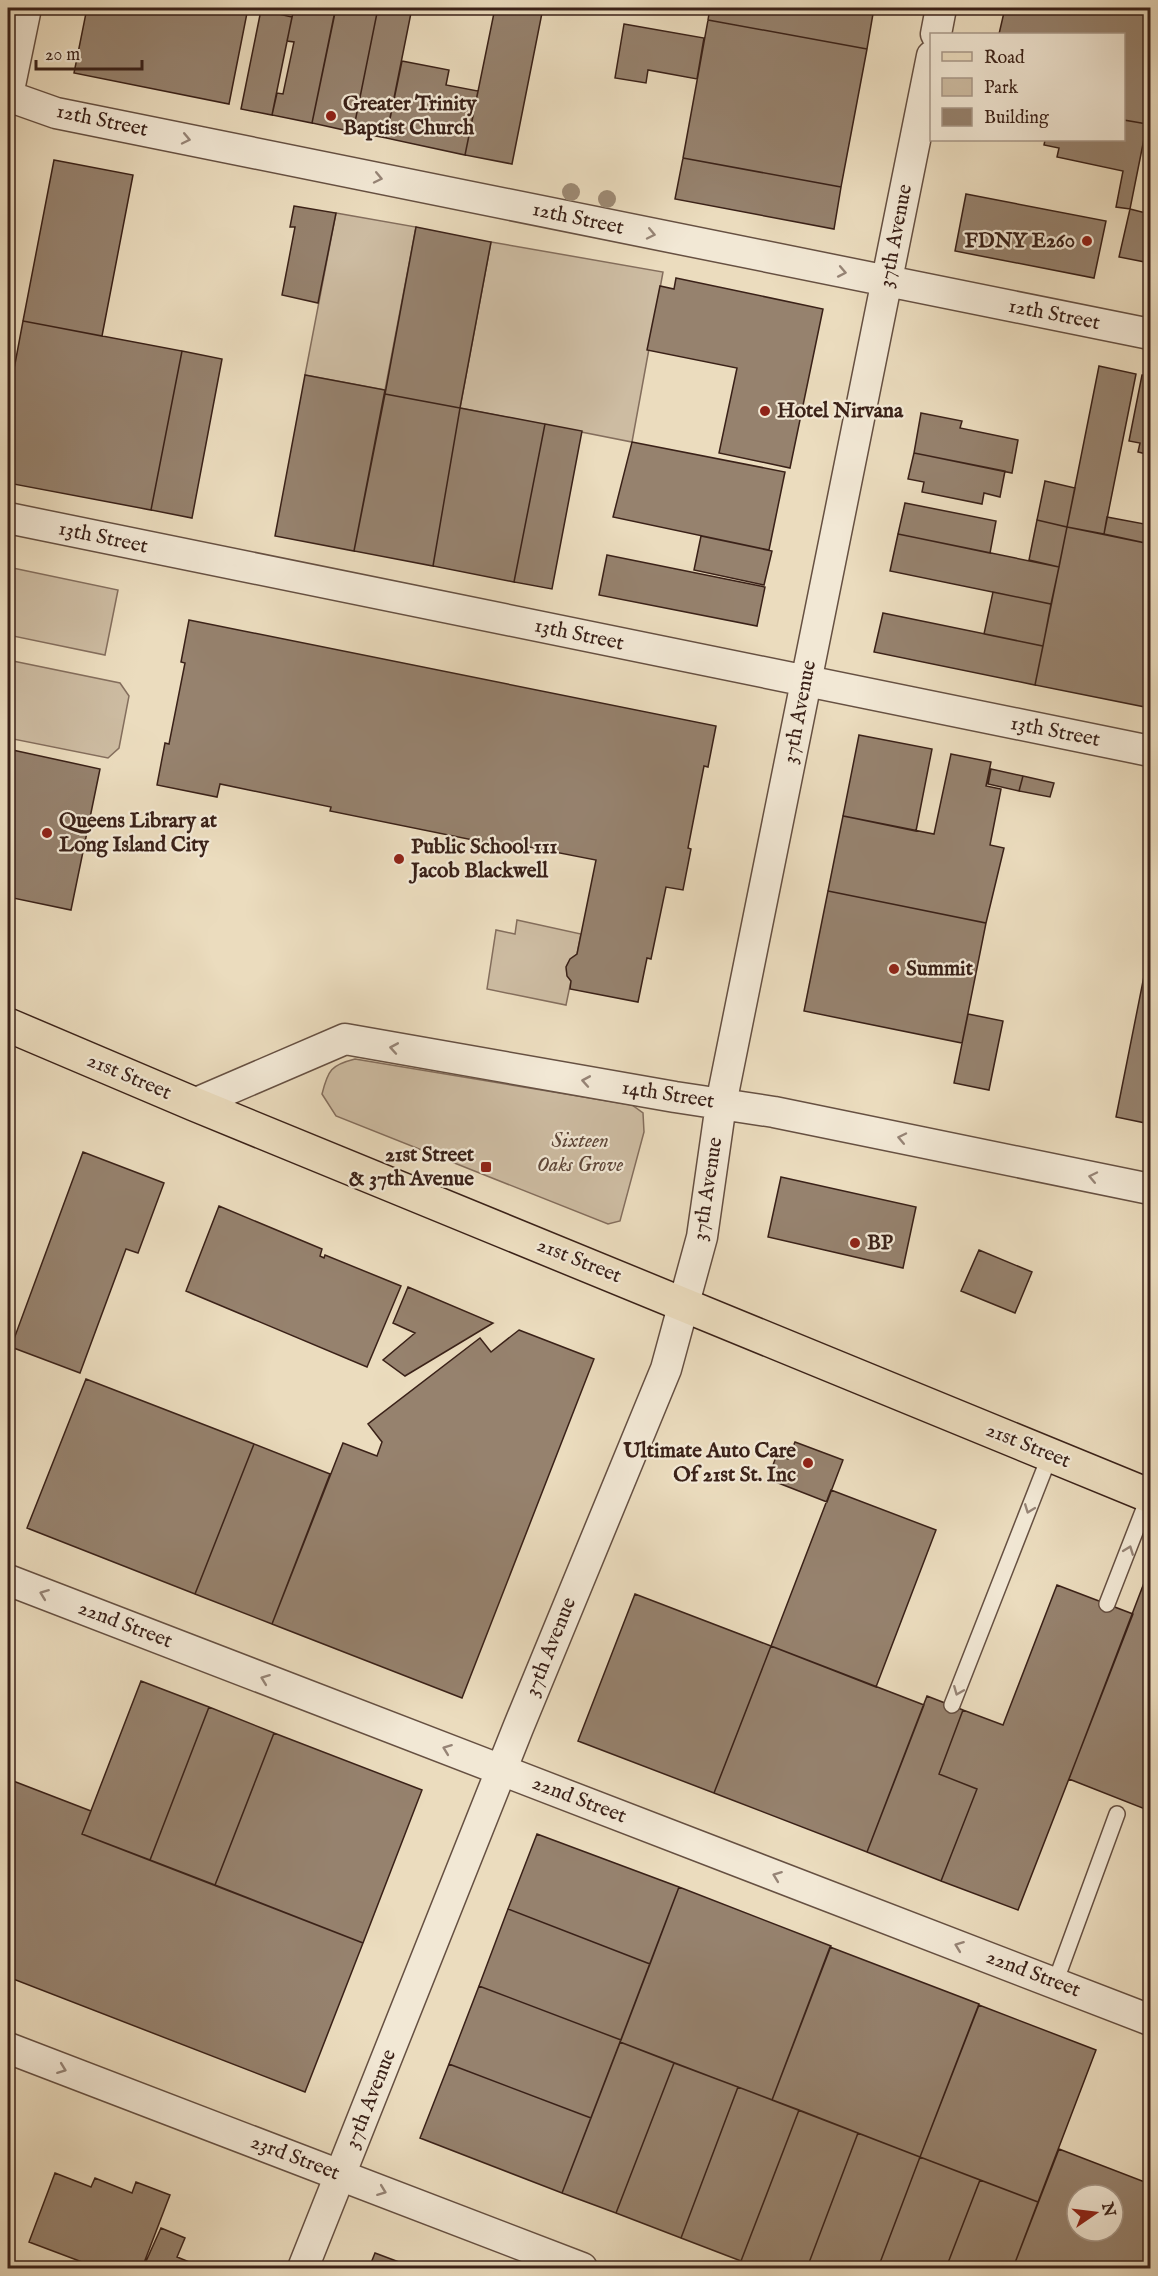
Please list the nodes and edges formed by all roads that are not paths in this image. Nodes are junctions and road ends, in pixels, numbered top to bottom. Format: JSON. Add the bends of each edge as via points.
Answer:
{"nodes":[{"id":1,"x":26,"y":8,"type":"edge"},
{"id":2,"x":941,"y":8,"type":"edge"},
{"id":3,"x":936,"y":33,"type":"edge"},
{"id":4,"x":930,"y":66,"type":"edge"},
{"id":5,"x":8,"y":95,"type":"edge"},
{"id":6,"x":887,"y":281,"type":"junction"},
{"id":7,"x":1150,"y":334,"type":"edge"},
{"id":8,"x":8,"y":518,"type":"edge"},
{"id":9,"x":806,"y":682,"type":"junction"},
{"id":10,"x":1150,"y":751,"type":"edge"},
{"id":11,"x":8,"y":1025,"type":"edge"},
{"id":12,"x":194,"y":1104,"type":"junction"},
{"id":13,"x":721,"y":1104,"type":"junction"},
{"id":14,"x":1150,"y":1189,"type":"edge"},
{"id":15,"x":683,"y":1304,"type":"junction"},
{"id":16,"x":1050,"y":1455,"type":"junction"},
{"id":17,"x":1150,"y":1496,"type":"edge"},
{"id":18,"x":8,"y":1580,"type":"edge"},
{"id":19,"x":1107,"y":1604,"type":"dead end"},
{"id":20,"x":952,"y":1706,"type":"dead end"},
{"id":21,"x":501,"y":1770,"type":"junction"},
{"id":22,"x":1117,"y":1814,"type":"dead end"},
{"id":23,"x":1055,"y":1983,"type":"junction"},
{"id":24,"x":1150,"y":2018,"type":"edge"},
{"id":25,"x":8,"y":2048,"type":"edge"},
{"id":26,"x":340,"y":2176,"type":"junction"},
{"id":27,"x":303,"y":2268,"type":"edge"},
{"id":28,"x":582,"y":2268,"type":"edge"}],
"edges":[{"from":1,"to":5,"type":"street"},
{"from":2,"to":3,"type":"street"},
{"from":4,"to":6,"type":"street","name":"37th Avenue"},
{"from":5,"to":6,"type":"street","name":"12th Street","one_way":true,"via":[[57,113]]},
{"from":6,"to":7,"type":"street","name":"12th Street"},
{"from":6,"to":9,"type":"street","name":"37th Avenue"},
{"from":8,"to":9,"type":"street","name":"13th Street"},
{"from":9,"to":10,"type":"street","name":"13th Street"},
{"from":9,"to":13,"type":"street","name":"37th Avenue"},
{"from":11,"to":12,"type":"main road","name":"21st Street"},
{"from":13,"to":12,"type":"street","name":"14th Street","one_way":true,"via":[[345,1039]]},
{"from":12,"to":15,"type":"main road","name":"21st Street"},
{"from":14,"to":13,"type":"street","name":"14th Street","one_way":true},
{"from":13,"to":15,"type":"street","name":"37th Avenue","via":[[702,1237]]},
{"from":15,"to":16,"type":"main road","name":"21st Street"},
{"from":15,"to":21,"type":"street","name":"37th Avenue","via":[[666,1369]]},
{"from":16,"to":17,"type":"main road","name":"21st Street"},
{"from":16,"to":20,"type":"lane","one_way":true},
{"from":19,"to":17,"type":"lane","one_way":true},
{"from":21,"to":18,"type":"street","name":"22nd Street","one_way":true},
{"from":23,"to":21,"type":"street","name":"22nd Street","one_way":true},
{"from":21,"to":26,"type":"street","name":"37th Avenue"},
{"from":22,"to":23,"type":"lane"},
{"from":23,"to":24,"type":"street","name":"22nd Street"},
{"from":25,"to":26,"type":"street","name":"23rd Street","one_way":true},
{"from":26,"to":27,"type":"street","name":"37th Avenue"},
{"from":26,"to":28,"type":"street","name":"23rd Street","one_way":true}]}
